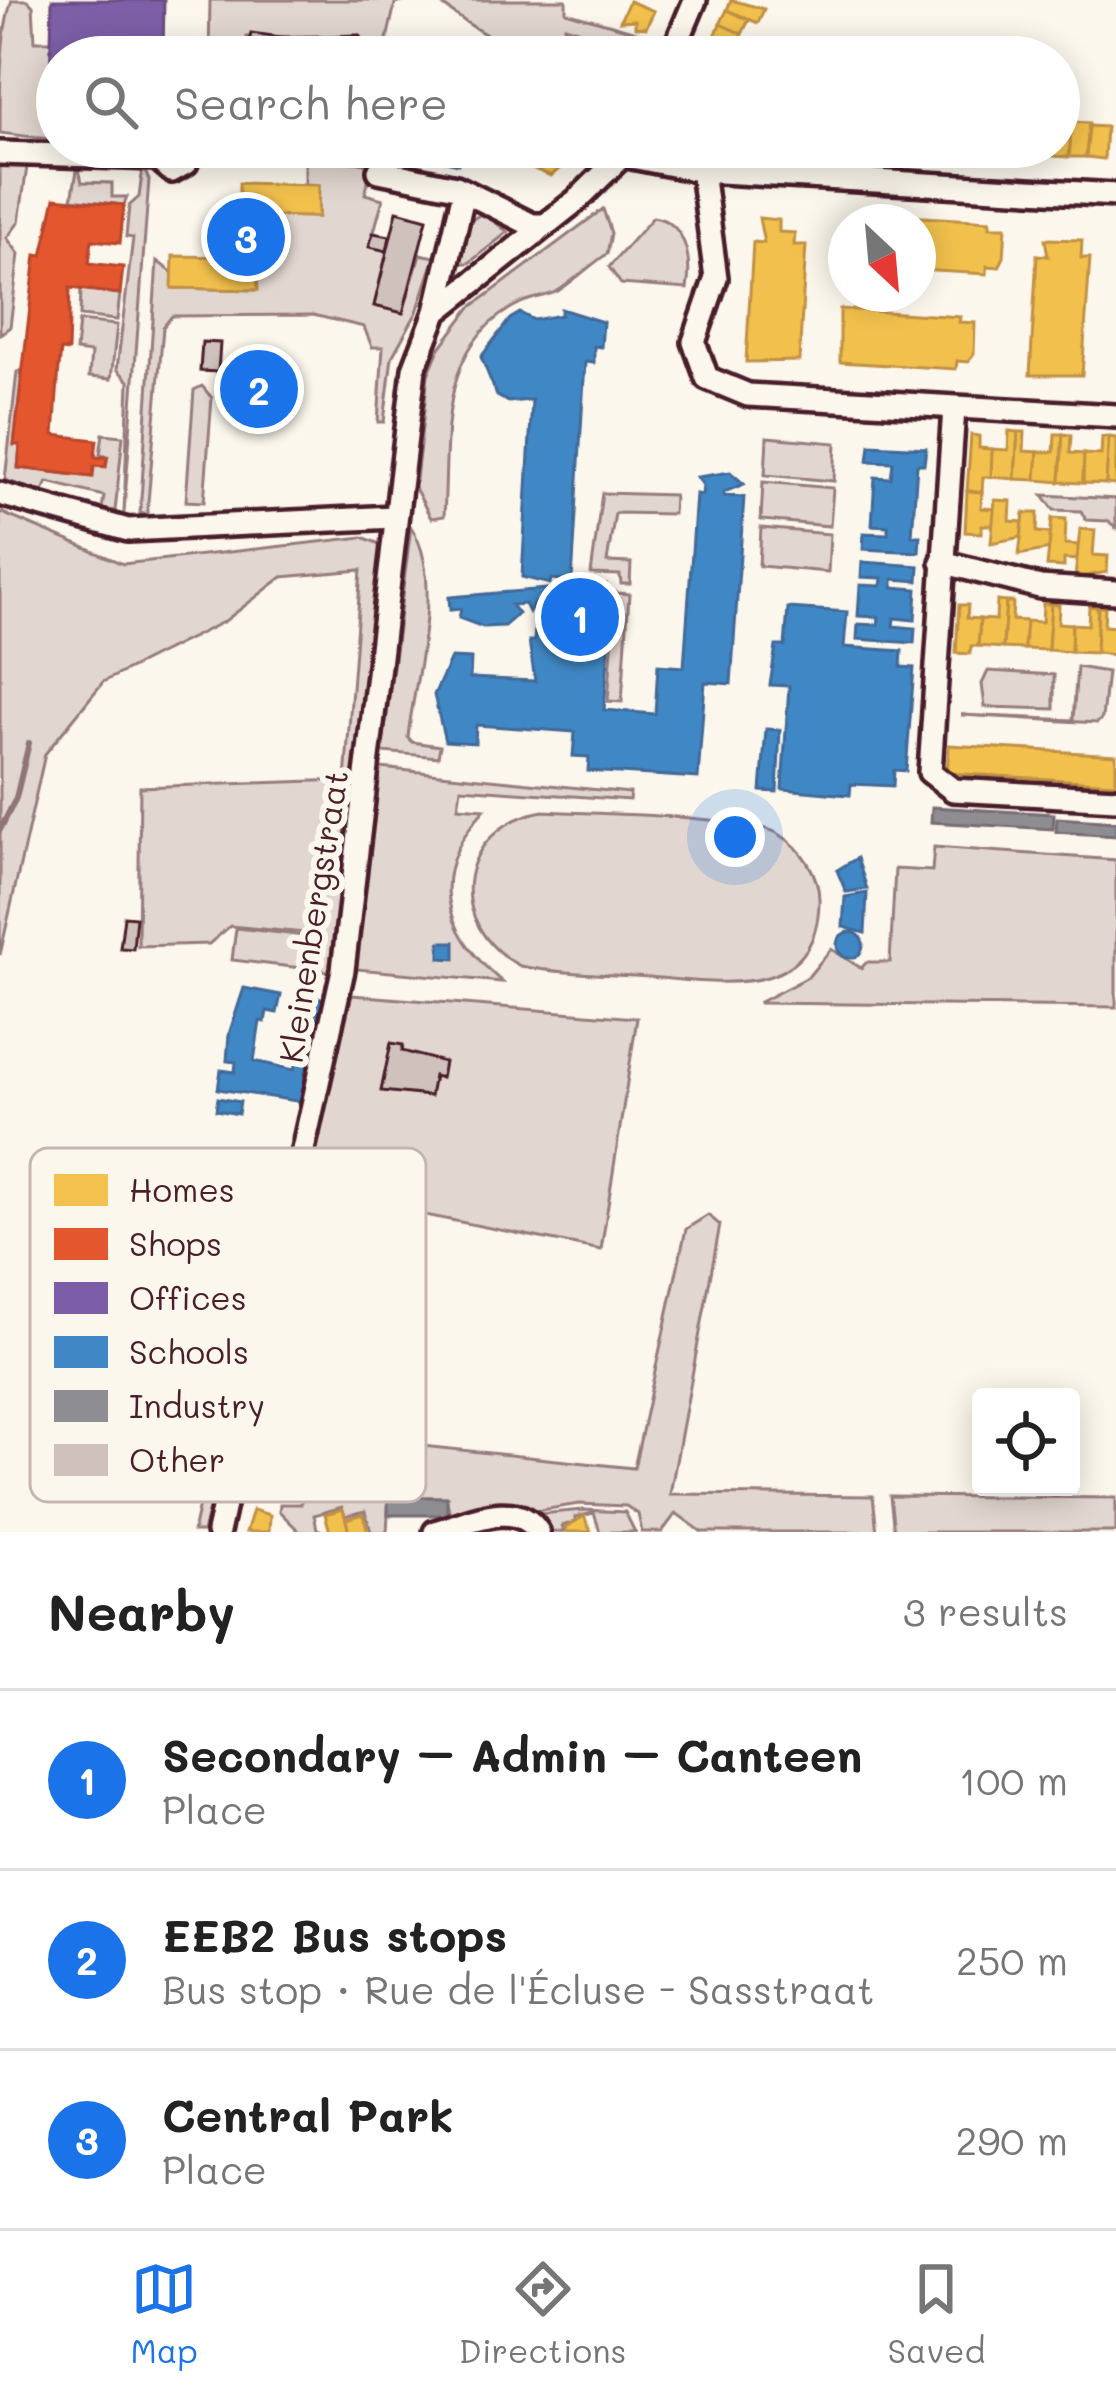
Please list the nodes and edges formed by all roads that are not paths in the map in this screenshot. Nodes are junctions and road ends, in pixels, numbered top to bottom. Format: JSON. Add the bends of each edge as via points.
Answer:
{"nodes":[{"id":1,"x":695,"y":0,"type":"edge"},
{"id":2,"x":680,"y":36,"type":"edge"},
{"id":3,"x":0,"y":153,"type":"edge"},
{"id":4,"x":36,"y":153,"type":"edge"},
{"id":5,"x":611,"y":168,"type":"edge"},
{"id":6,"x":690,"y":168,"type":"edge"},
{"id":7,"x":379,"y":171,"type":"dead end"},
{"id":8,"x":702,"y":171,"type":"junction"},
{"id":9,"x":464,"y":192,"type":"junction"},
{"id":10,"x":1116,"y":195,"type":"edge"},
{"id":11,"x":546,"y":225,"type":"junction"},
{"id":12,"x":436,"y":312,"type":"junction"},
{"id":13,"x":954,"y":408,"type":"junction"},
{"id":14,"x":1116,"y":416,"type":"edge"},
{"id":15,"x":0,"y":494,"type":"edge"},
{"id":16,"x":394,"y":517,"type":"junction"},
{"id":17,"x":942,"y":562,"type":"junction"},
{"id":18,"x":1116,"y":592,"type":"edge"},
{"id":19,"x":1116,"y":799,"type":"edge"},
{"id":20,"x":303,"y":1148,"type":"edge"},
{"id":21,"x":225,"y":1502,"type":"edge"},
{"id":22,"x":218,"y":1532,"type":"edge"},
{"id":23,"x":435,"y":1532,"type":"edge"},
{"id":24,"x":538,"y":1532,"type":"edge"}],
"edges":[{"from":1,"to":2,"type":"street"},
{"from":3,"to":4,"type":"street"},
{"from":5,"to":11,"type":"street"},
{"from":6,"to":8,"type":"street"},
{"from":7,"to":9,"type":"street"},
{"from":8,"to":10,"type":"street"},
{"from":8,"to":13,"type":"street","via":[[716,278],[694,342],[707,378],[748,395]]},
{"from":9,"to":11,"type":"street"},
{"from":9,"to":12,"type":"street","name":"Kleinenbergstraat"},
{"from":11,"to":12,"type":"street"},
{"from":12,"to":16,"type":"street","name":"Kleinenbergstraat","via":[[407,389]]},
{"from":13,"to":14,"type":"street"},
{"from":13,"to":17,"type":"street"},
{"from":15,"to":16,"type":"street","via":[[128,530]]},
{"from":16,"to":20,"type":"street","name":"Kleinenbergstraat","via":[[343,970]]},
{"from":17,"to":18,"type":"street","via":[[1040,587]]},
{"from":17,"to":19,"type":"street","via":[[930,772],[953,790]]},
{"from":21,"to":22,"type":"street","name":"Kleinenbergstraat"},
{"from":23,"to":24,"type":"street","via":[[513,1513]]}]}
